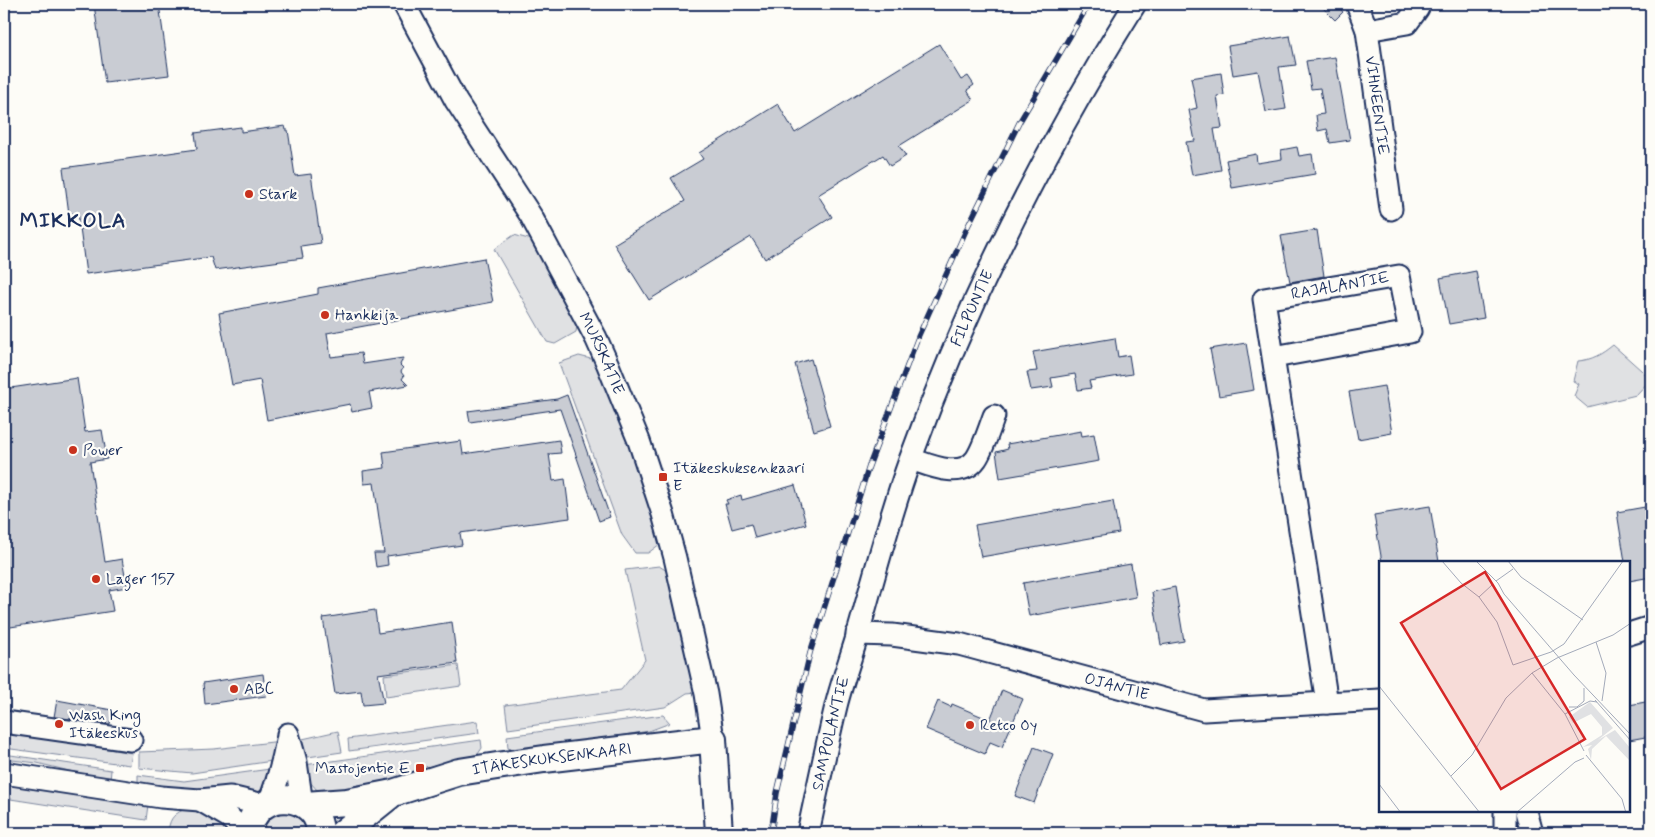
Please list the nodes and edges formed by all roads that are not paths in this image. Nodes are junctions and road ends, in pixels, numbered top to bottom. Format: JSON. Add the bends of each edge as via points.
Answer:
{"nodes":[{"id":1,"x":404,"y":4,"type":"edge"},
{"id":2,"x":1135,"y":4,"type":"edge"},
{"id":3,"x":1357,"y":4,"type":"edge"},
{"id":4,"x":1417,"y":4,"type":"edge"},
{"id":5,"x":1367,"y":30,"type":"junction"},
{"id":6,"x":1391,"y":209,"type":"dead end"},
{"id":7,"x":1274,"y":357,"type":"junction"},
{"id":8,"x":994,"y":416,"type":"dead end"},
{"id":9,"x":911,"y":459,"type":"junction"},
{"id":10,"x":1651,"y":627,"type":"edge"},
{"id":11,"x":857,"y":634,"type":"junction"},
{"id":12,"x":1630,"y":634,"type":"edge"},
{"id":13,"x":1379,"y":700,"type":"edge"},
{"id":14,"x":1327,"y":703,"type":"junction"},
{"id":15,"x":4,"y":722,"type":"edge"},
{"id":16,"x":131,"y":740,"type":"dead end"},
{"id":17,"x":714,"y":740,"type":"junction"},
{"id":18,"x":4,"y":773,"type":"edge"},
{"id":19,"x":393,"y":793,"type":"junction"},
{"id":20,"x":200,"y":800,"type":"junction"},
{"id":21,"x":267,"y":803,"type":"junction"},
{"id":22,"x":304,"y":804,"type":"junction"},
{"id":23,"x":1505,"y":812,"type":"edge"},
{"id":24,"x":1526,"y":812,"type":"edge"},
{"id":25,"x":246,"y":833,"type":"edge"},
{"id":26,"x":320,"y":833,"type":"edge"},
{"id":27,"x":343,"y":833,"type":"edge"},
{"id":28,"x":719,"y":833,"type":"edge"},
{"id":29,"x":808,"y":833,"type":"edge"},
{"id":30,"x":1505,"y":833,"type":"edge"},
{"id":31,"x":1532,"y":833,"type":"edge"}],
"edges":[{"from":1,"to":17,"type":"street","name":"MURSKATIE","via":[[456,101],[531,216],[608,365],[639,441],[666,522]]},
{"from":2,"to":9,"type":"street","name":"FILPUNTIE","via":[[1097,64],[1020,207],[947,366]]},
{"from":3,"to":5,"type":"street","name":"VIHNEENTIE"},
{"from":4,"to":5,"type":"street","via":[[1418,8],[1408,24]]},
{"from":5,"to":6,"type":"street","name":"VIHNEENTIE"},
{"from":7,"to":7,"type":"street","name":"RAJALANTIE","via":[[1264,299],[1399,276],[1410,332]]},
{"from":7,"to":14,"type":"street","name":"RAJALANTIE"},
{"from":8,"to":9,"type":"street","via":[[976,459],[967,467],[958,470],[935,467]]},
{"from":9,"to":11,"type":"street","name":"FILPUNTIE","via":[[881,546]]},
{"from":10,"to":12,"type":"street"},
{"from":11,"to":14,"type":"street","name":"OJANTIE","via":[[959,644],[1204,710]]},
{"from":11,"to":29,"type":"street","name":"SAMPOLANTIE","via":[[837,703]]},
{"from":13,"to":14,"type":"street","name":"OJANTIE"},
{"from":15,"to":16,"type":"street"},
{"from":17,"to":19,"type":"main road","name":"ITÄKESKUKSENKAARI","via":[[677,742],[459,772]]},
{"from":17,"to":28,"type":"main road"},
{"from":18,"to":20,"type":"street"},
{"from":19,"to":22,"type":"main road","name":"ITÄKESKUKSENKAARI","via":[[348,802]]},
{"from":19,"to":27,"type":"main road","name":"ITÄKESKUKSENKAARI"},
{"from":20,"to":21,"type":"street","via":[[230,797]]},
{"from":20,"to":25,"type":"street","via":[[229,817]]},
{"from":21,"to":22,"type":"main road","name":"ITÄKESKUKSENKAARI","via":[[290,799]]},
{"from":21,"to":22,"type":"street","via":[[277,784],[288,734]]},
{"from":21,"to":25,"type":"main road","via":[[255,813]]},
{"from":22,"to":26,"type":"main road","via":[[314,815]]},
{"from":23,"to":30,"type":"street"},
{"from":24,"to":31,"type":"street"}]}
